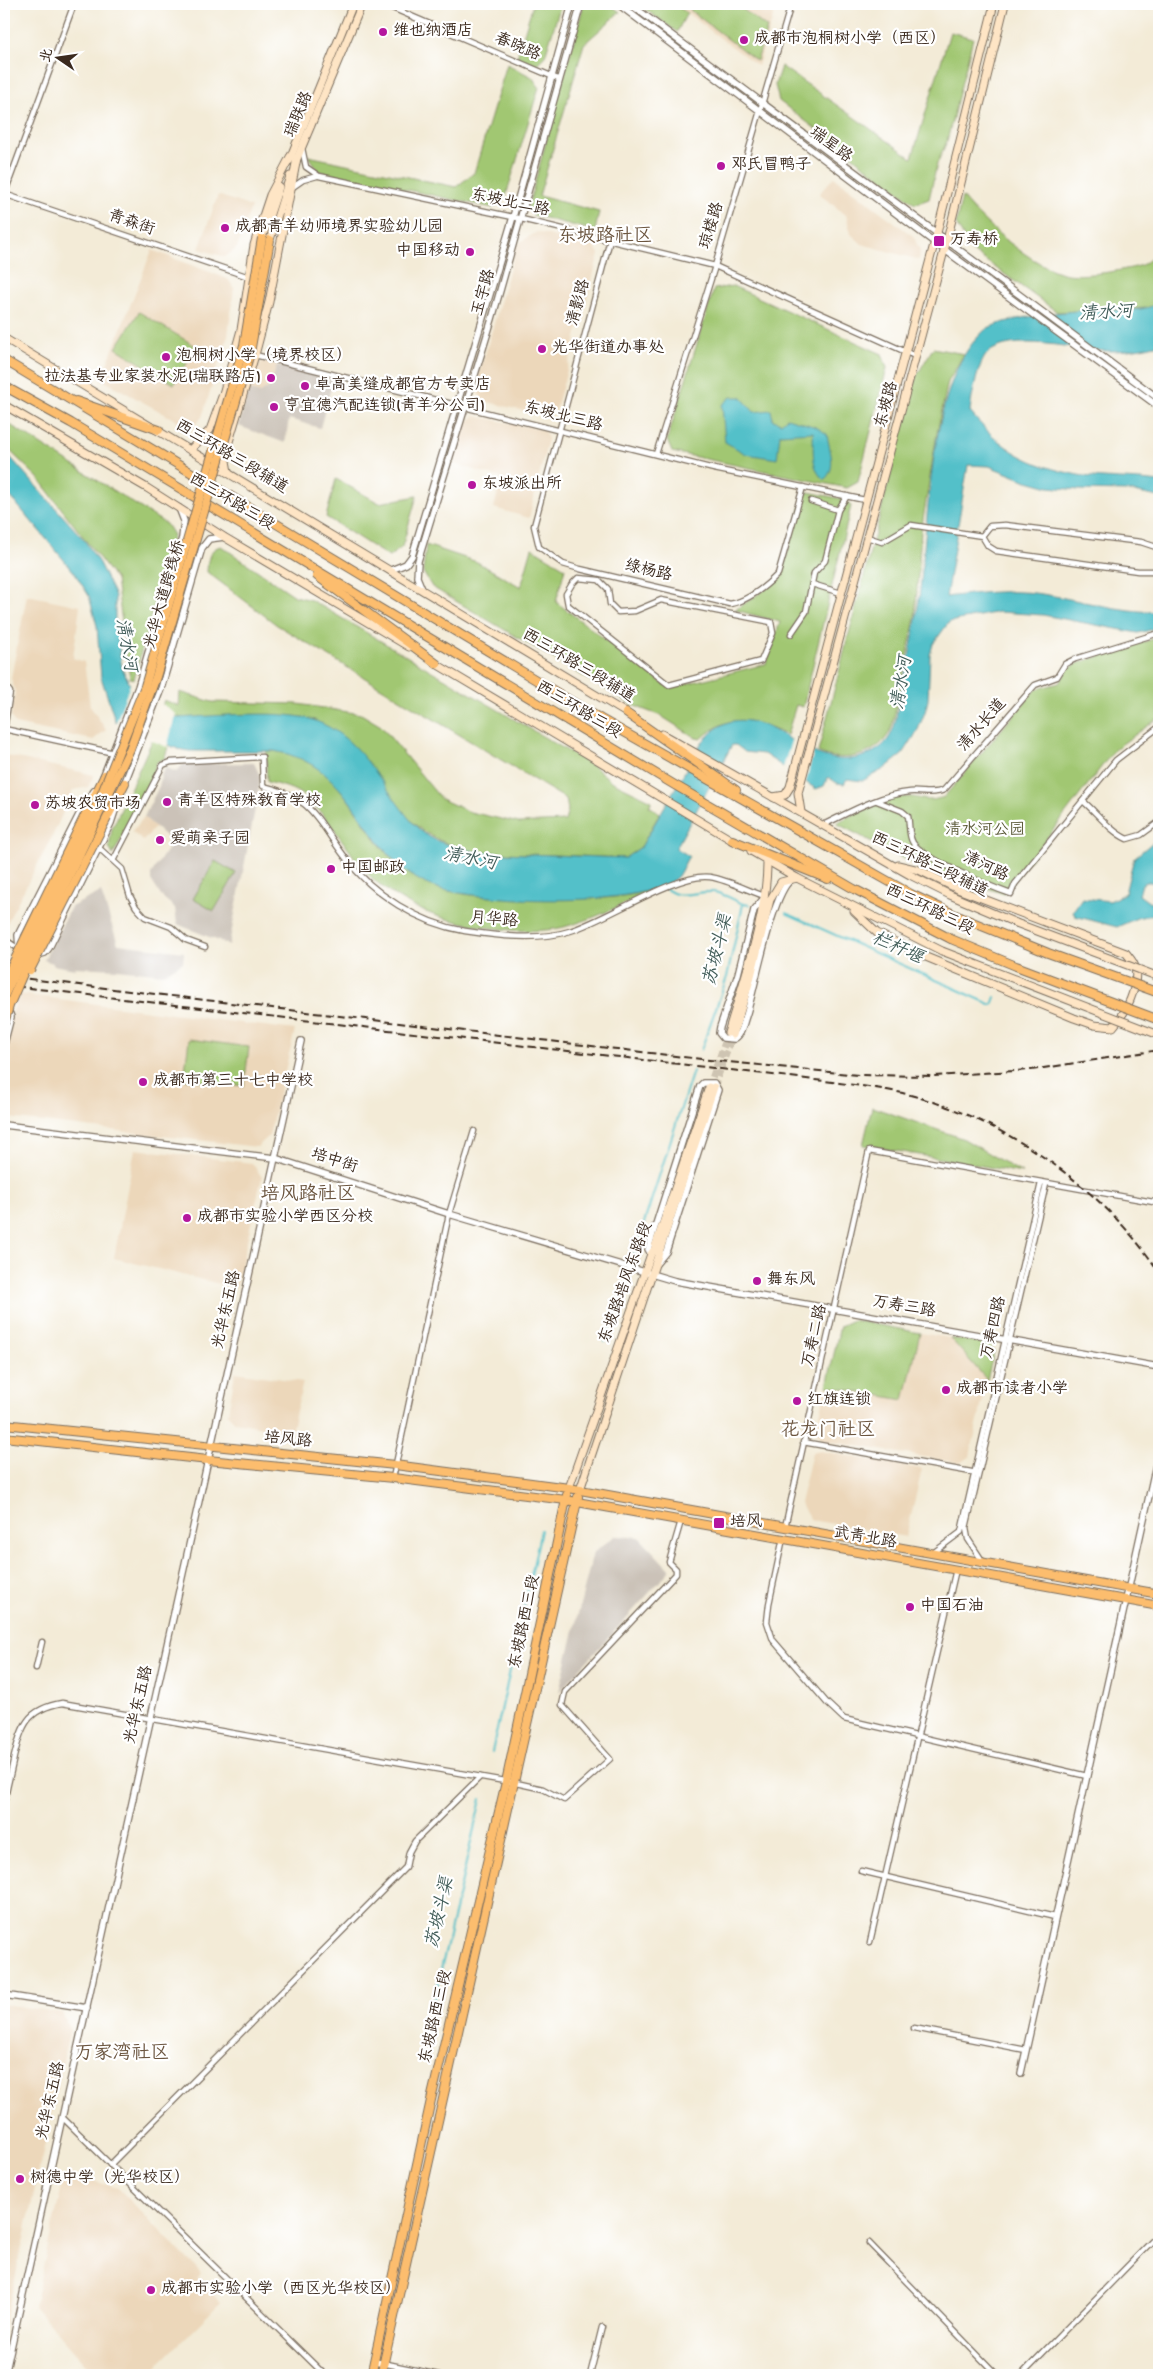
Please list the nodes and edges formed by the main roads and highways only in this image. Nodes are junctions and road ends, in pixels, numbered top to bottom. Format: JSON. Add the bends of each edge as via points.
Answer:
{"nodes":[{"id":1,"x":353,"y":4,"type":"edge"},
{"id":2,"x":362,"y":4,"type":"edge"},
{"id":3,"x":994,"y":4,"type":"edge"},
{"id":4,"x":1005,"y":4,"type":"edge"},
{"id":5,"x":294,"y":158,"type":"junction"},
{"id":6,"x":266,"y":239,"type":"junction"},
{"id":7,"x":4,"y":338,"type":"edge"},
{"id":8,"x":4,"y":360,"type":"edge"},
{"id":9,"x":4,"y":386,"type":"edge"},
{"id":10,"x":60,"y":396,"type":"junction"},
{"id":11,"x":4,"y":405,"type":"edge"},
{"id":12,"x":159,"y":430,"type":"junction"},
{"id":13,"x":210,"y":430,"type":"junction"},
{"id":14,"x":228,"y":441,"type":"junction"},
{"id":15,"x":191,"y":449,"type":"junction"},
{"id":16,"x":228,"y":472,"type":"junction"},
{"id":17,"x":282,"y":549,"type":"junction"},
{"id":18,"x":437,"y":664,"type":"junction"},
{"id":19,"x":626,"y":713,"type":"joint"},
{"id":20,"x":688,"y":759,"type":"junction"},
{"id":21,"x":105,"y":775,"type":"road end"},
{"id":22,"x":125,"y":783,"type":"road end"},
{"id":23,"x":790,"y":787,"type":"junction"},
{"id":24,"x":800,"y":787,"type":"junction"},
{"id":25,"x":773,"y":797,"type":"junction"},
{"id":26,"x":801,"y":812,"type":"junction"},
{"id":27,"x":732,"y":840,"type":"junction"},
{"id":28,"x":767,"y":860,"type":"junction"},
{"id":29,"x":885,"y":861,"type":"junction"},
{"id":30,"x":794,"y":879,"type":"junction"},
{"id":31,"x":854,"y":889,"type":"junction"},
{"id":32,"x":849,"y":906,"type":"junction"},
{"id":33,"x":1159,"y":976,"type":"edge"},
{"id":34,"x":4,"y":982,"type":"edge"},
{"id":35,"x":1159,"y":993,"type":"edge"},
{"id":36,"x":4,"y":996,"type":"edge"},
{"id":37,"x":6,"y":1009,"type":"edge"},
{"id":38,"x":1159,"y":1020,"type":"edge"},
{"id":39,"x":4,"y":1024,"type":"edge"},
{"id":40,"x":1159,"y":1036,"type":"edge"},
{"id":41,"x":649,"y":1274,"type":"junction"},
{"id":42,"x":4,"y":1424,"type":"edge"},
{"id":43,"x":4,"y":1436,"type":"edge"},
{"id":44,"x":569,"y":1488,"type":"junction"},
{"id":45,"x":580,"y":1490,"type":"junction"},
{"id":46,"x":566,"y":1500,"type":"junction"},
{"id":47,"x":577,"y":1502,"type":"junction"},
{"id":48,"x":1159,"y":1594,"type":"edge"},
{"id":49,"x":1159,"y":1606,"type":"edge"},
{"id":50,"x":370,"y":2375,"type":"edge"},
{"id":51,"x":382,"y":2375,"type":"edge"}],
"edges":[{"from":1,"to":5,"type":"main road","name":"瑞联路"},
{"from":2,"to":5,"type":"main road","name":"瑞联路","via":[[302,147]]},
{"from":3,"to":23,"type":"main road","name":"东坡路","via":[[937,234]]},
{"from":4,"to":24,"type":"main road","name":"东坡路","via":[[947,240]]},
{"from":5,"to":6,"type":"main road","name":"瑞联路"},
{"from":5,"to":13,"type":"main road","via":[[270,196],[260,225],[240,330]]},
{"from":5,"to":14,"type":"main road","via":[[269,302]]},
{"from":6,"to":36,"type":"main road","name":"光华大道跨线桥","bridge":true,"via":[[240,359],[144,686],[100,798]]},
{"from":6,"to":37,"type":"main road","name":"光华大道跨线桥","bridge":true,"via":[[250,353],[156,677],[122,766]]},
{"from":7,"to":12,"type":"main road","name":"西三环路三段辅道"},
{"from":8,"to":10,"type":"main road","name":"西三环路三段"},
{"from":9,"to":17,"type":"main road","name":"西三环路三段"},
{"from":10,"to":12,"type":"main road"},
{"from":10,"to":20,"type":"main road","name":"西三环路三段","via":[[601,720]]},
{"from":11,"to":18,"type":"main road"},
{"from":12,"to":15,"type":"main road","name":"西三环路三段辅道"},
{"from":13,"to":14,"type":"main road"},
{"from":13,"to":15,"type":"main road"},
{"from":14,"to":16,"type":"main road","via":[[225,455]]},
{"from":15,"to":16,"type":"main road","name":"西三环路三段辅道"},
{"from":16,"to":19,"type":"main road","name":"西三环路三段辅道"},
{"from":17,"to":18,"type":"main road"},
{"from":17,"to":31,"type":"main road","name":"西三环路三段"},
{"from":18,"to":27,"type":"main road"},
{"from":19,"to":20,"type":"main road"},
{"from":20,"to":25,"type":"main road","name":"西三环路三段辅道","via":[[722,769]]},
{"from":20,"to":35,"type":"main road","name":"西三环路三段","bridge":true,"via":[[757,807],[911,894],[1048,953]]},
{"from":21,"to":34,"type":"main road","bridge":true},
{"from":22,"to":37,"type":"main road","bridge":true,"via":[[45,943]]},
{"from":23,"to":24,"type":"main road"},
{"from":23,"to":25,"type":"main road","via":[[785,794]]},
{"from":24,"to":26,"type":"main road","name":"东坡路","via":[[798,803]]},
{"from":25,"to":26,"type":"main road","name":"西三环路三段辅道"},
{"from":26,"to":29,"type":"main road","name":"西三环路三段辅道"},
{"from":27,"to":28,"type":"main road"},
{"from":27,"to":31,"type":"main road"},
{"from":28,"to":30,"type":"main road"},
{"from":28,"to":30,"type":"main road","via":[[764,897],[730,1034],[750,980],[770,900],[781,882]]},
{"from":29,"to":32,"type":"main road","via":[[919,870],[960,890],[1126,953],[1134,965],[1136,979],[1122,1017],[1113,1027],[1094,1025],[1019,996],[877,933]]},
{"from":29,"to":33,"type":"main road","name":"西三环路三段辅道","bridge":true,"via":[[950,895],[1016,923]]},
{"from":30,"to":32,"type":"main road"},
{"from":31,"to":38,"type":"main road","name":"西三环路三段","bridge":true,"via":[[951,939]]},
{"from":32,"to":40,"type":"main road","bridge":true,"via":[[942,951]]},
{"from":37,"to":39,"type":"main road","name":"光华大道跨线桥","bridge":true},
{"from":41,"to":41,"type":"main road","name":"东坡路培风东路段","via":[[651,1254],[711,1087],[656,1264]]},
{"from":41,"to":44,"type":"main road","name":"东坡路培风东路段"},
{"from":41,"to":45,"type":"main road","name":"东坡路培风东路段"},
{"from":42,"to":44,"type":"main road","name":"培风路"},
{"from":43,"to":46,"type":"main road","name":"培风路"},
{"from":44,"to":45,"type":"main road","name":"武青北路"},
{"from":44,"to":46,"type":"main road","name":"东坡路西三段"},
{"from":45,"to":47,"type":"main road","name":"东坡路西三段"},
{"from":45,"to":48,"type":"main road","name":"武青北路"},
{"from":46,"to":47,"type":"main road","name":"武青北路"},
{"from":46,"to":50,"type":"main road","name":"东坡路西三段","via":[[506,1782]]},
{"from":47,"to":49,"type":"main road","name":"武青北路"},
{"from":47,"to":51,"type":"main road","name":"东坡路西三段"}]}
